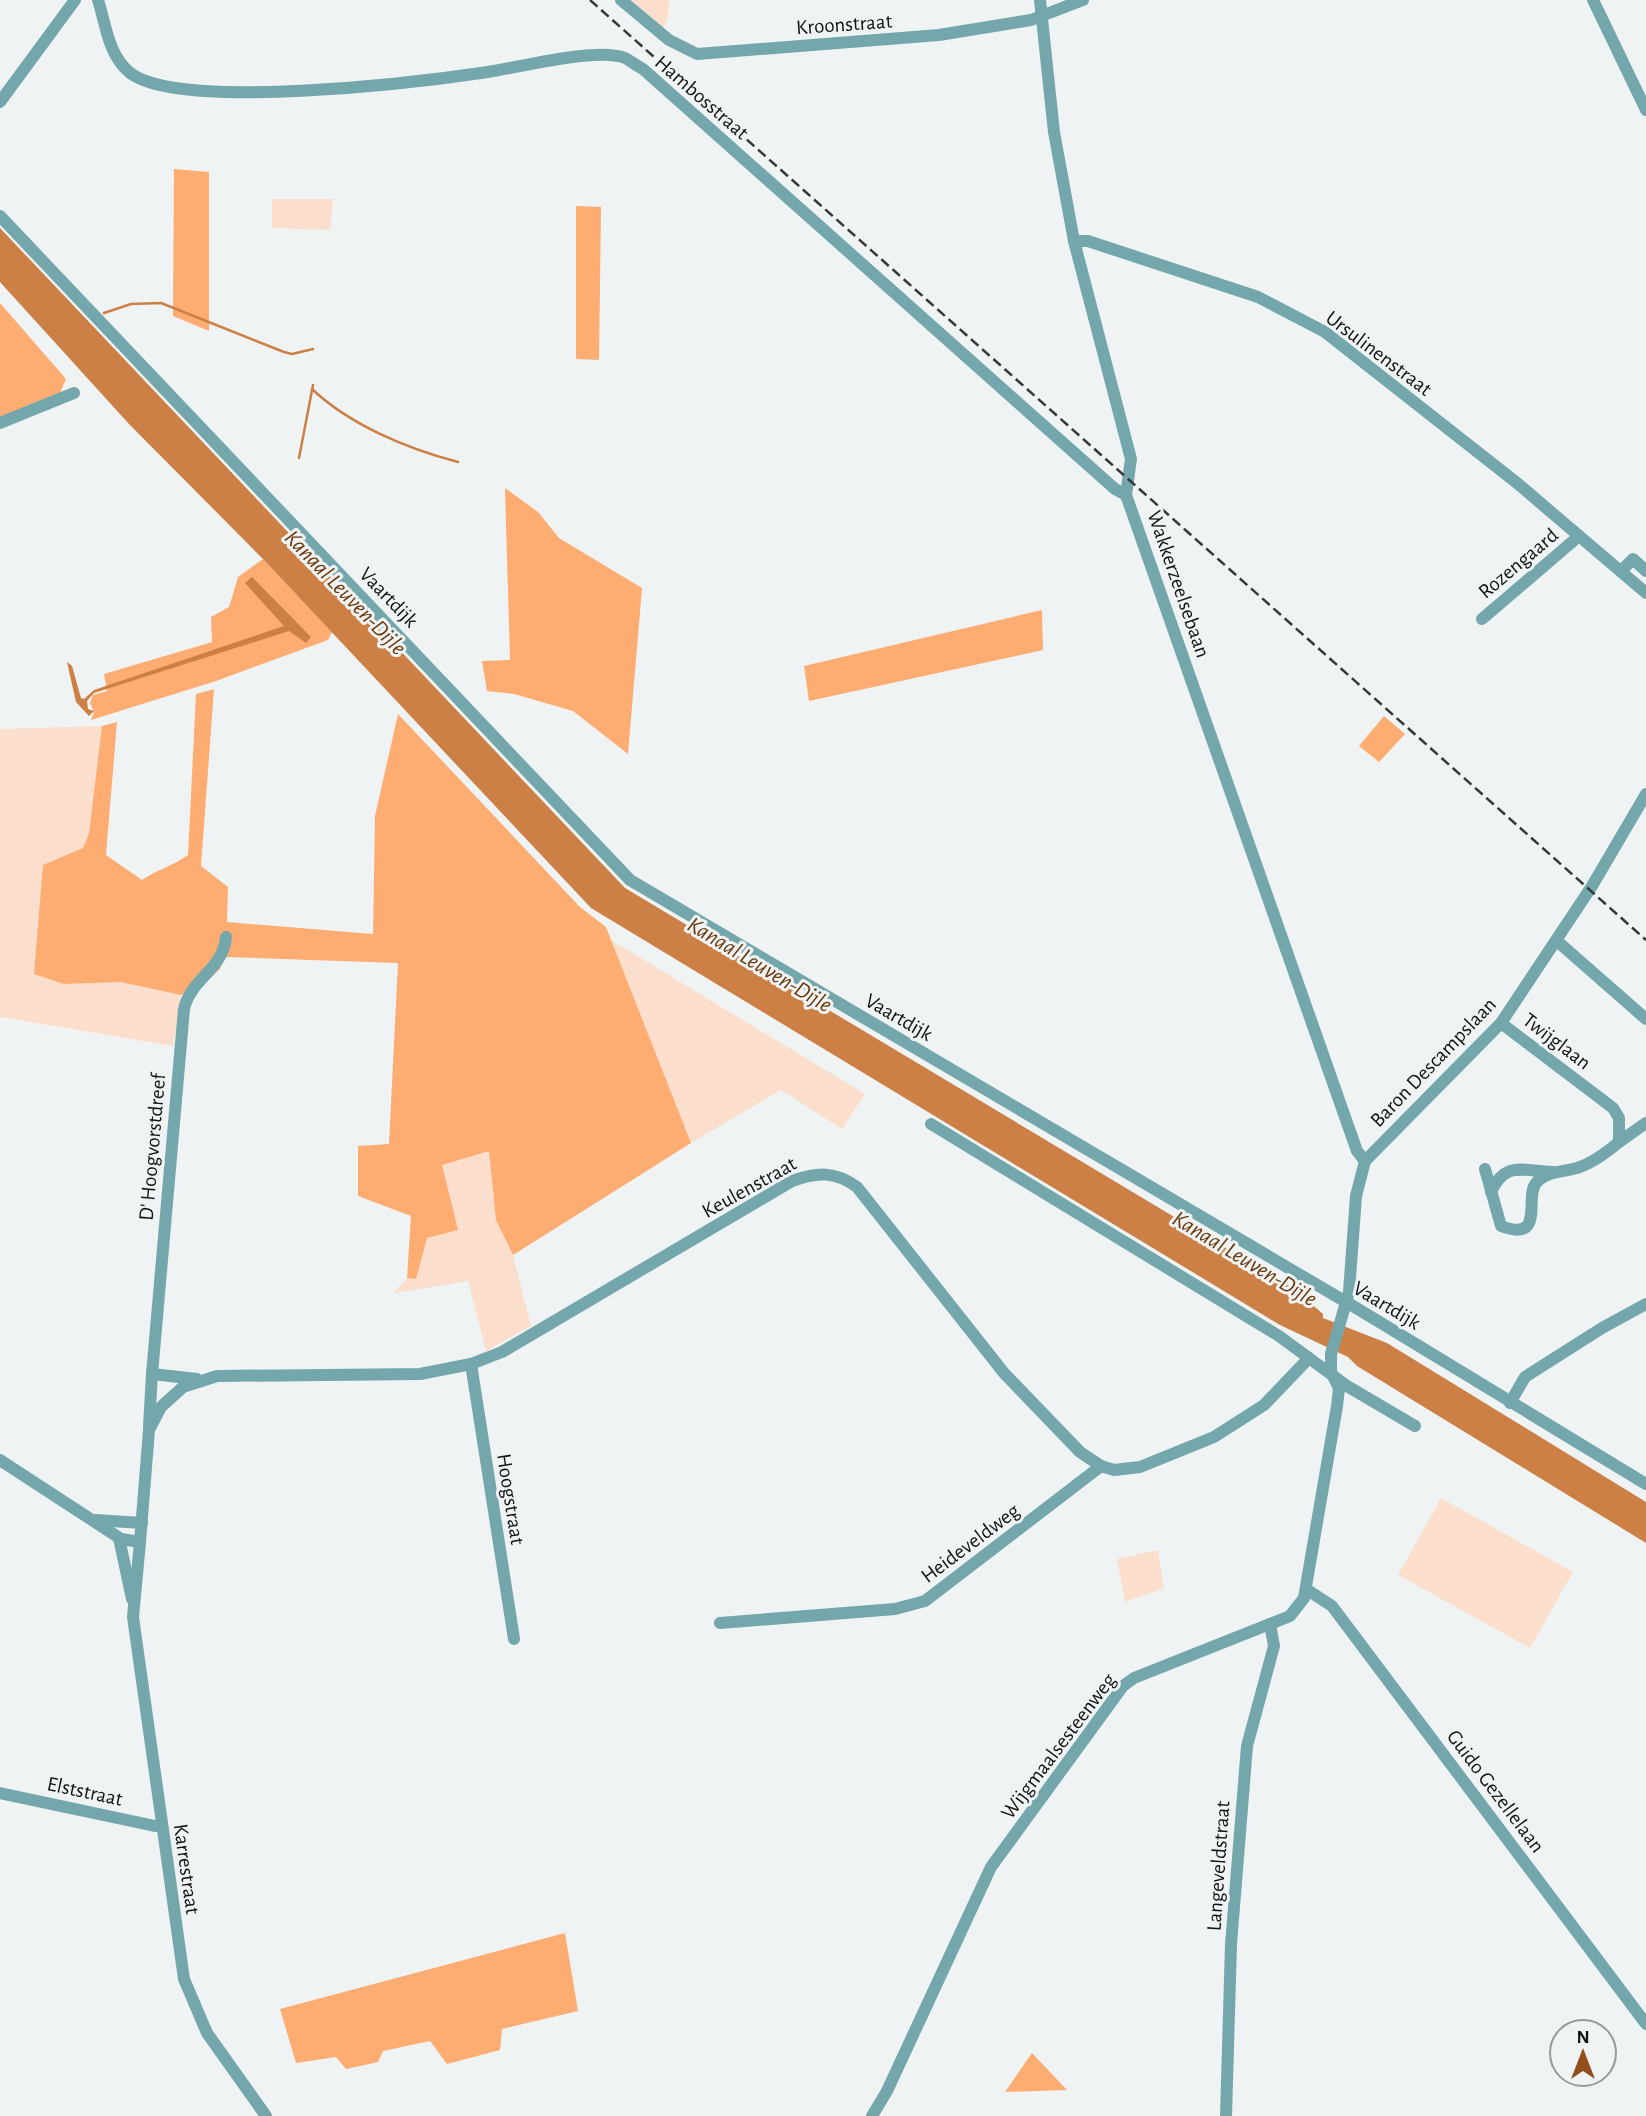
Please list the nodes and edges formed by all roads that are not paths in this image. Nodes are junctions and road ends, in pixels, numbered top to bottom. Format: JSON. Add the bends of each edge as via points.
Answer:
{"nodes":[{"id":1,"x":75,"y":0,"type":"edge"},
{"id":2,"x":98,"y":0,"type":"edge"},
{"id":3,"x":621,"y":0,"type":"edge"},
{"id":4,"x":1040,"y":0,"type":"edge"},
{"id":5,"x":1083,"y":0,"type":"edge"},
{"id":6,"x":1593,"y":0,"type":"edge"},
{"id":7,"x":1602,"y":7,"type":"edge"},
{"id":8,"x":1042,"y":15,"type":"junction"},
{"id":9,"x":0,"y":102,"type":"edge"},
{"id":10,"x":1646,"y":110,"type":"edge"},
{"id":11,"x":0,"y":216,"type":"edge"},
{"id":12,"x":1073,"y":241,"type":"junction"},
{"id":13,"x":74,"y":393,"type":"dead end"},
{"id":14,"x":0,"y":423,"type":"edge"},
{"id":15,"x":1126,"y":495,"type":"junction"},
{"id":16,"x":1579,"y":536,"type":"junction"},
{"id":17,"x":1621,"y":571,"type":"junction"},
{"id":18,"x":1646,"y":572,"type":"edge"},
{"id":19,"x":1635,"y":584,"type":"junction"},
{"id":20,"x":1646,"y":593,"type":"edge"},
{"id":21,"x":1482,"y":619,"type":"dead end"},
{"id":22,"x":1646,"y":794,"type":"edge"},
{"id":23,"x":226,"y":937,"type":"dead end"},
{"id":24,"x":1557,"y":941,"type":"junction"},
{"id":25,"x":1646,"y":1019,"type":"edge"},
{"id":26,"x":1501,"y":1023,"type":"junction"},
{"id":27,"x":1646,"y":1123,"type":"edge"},
{"id":28,"x":931,"y":1124,"type":"dead end"},
{"id":29,"x":1619,"y":1142,"type":"junction"},
{"id":30,"x":1365,"y":1161,"type":"junction"},
{"id":31,"x":1485,"y":1169,"type":"dead end"},
{"id":32,"x":1555,"y":1172,"type":"junction"},
{"id":33,"x":1491,"y":1192,"type":"junction"},
{"id":34,"x":1346,"y":1302,"type":"junction"},
{"id":35,"x":1646,"y":1304,"type":"edge"},
{"id":36,"x":1309,"y":1358,"type":"junction"},
{"id":37,"x":471,"y":1364,"type":"junction"},
{"id":38,"x":1331,"y":1372,"type":"junction"},
{"id":39,"x":152,"y":1374,"type":"junction"},
{"id":40,"x":200,"y":1380,"type":"junction"},
{"id":41,"x":1510,"y":1403,"type":"junction"},
{"id":42,"x":1415,"y":1426,"type":"dead end"},
{"id":43,"x":149,"y":1430,"type":"junction"},
{"id":44,"x":0,"y":1460,"type":"edge"},
{"id":45,"x":1101,"y":1466,"type":"junction"},
{"id":46,"x":1646,"y":1484,"type":"edge"},
{"id":47,"x":95,"y":1520,"type":"junction"},
{"id":48,"x":142,"y":1523,"type":"junction"},
{"id":49,"x":119,"y":1538,"type":"junction"},
{"id":50,"x":140,"y":1542,"type":"junction"},
{"id":51,"x":1306,"y":1589,"type":"junction"},
{"id":52,"x":134,"y":1604,"type":"junction"},
{"id":53,"x":720,"y":1623,"type":"dead end"},
{"id":54,"x":1270,"y":1624,"type":"junction"},
{"id":55,"x":514,"y":1639,"type":"dead end"},
{"id":56,"x":0,"y":1793,"type":"edge"},
{"id":57,"x":162,"y":1825,"type":"junction"},
{"id":58,"x":1646,"y":2024,"type":"edge"},
{"id":59,"x":266,"y":2116,"type":"edge"},
{"id":60,"x":872,"y":2116,"type":"edge"},
{"id":61,"x":1226,"y":2116,"type":"edge"}],
"edges":[{"from":1,"to":9,"type":"street"},
{"from":2,"to":15,"type":"street","name":"Hambosstraat","via":[[109,44],[130,72],[166,87],[212,92],[303,90],[440,79],[589,56],[626,58],[1053,436]]},
{"from":3,"to":8,"type":"street","name":"Kroonstraat","via":[[669,40],[696,54],[916,38]]},
{"from":4,"to":8,"type":"street","name":"Wakkerzeelsebaan"},
{"from":5,"to":8,"type":"street","name":"Kroonstraat"},
{"from":6,"to":7,"type":"street"},
{"from":7,"to":10,"type":"street"},
{"from":8,"to":12,"type":"street","name":"Wakkerzeelsebaan"},
{"from":11,"to":34,"type":"street","name":"Vaartdijk","via":[[630,880]]},
{"from":12,"to":15,"type":"street","name":"Wakkerzeelsebaan","via":[[1130,458]]},
{"from":12,"to":16,"type":"street","name":"Ursulinenstraat","via":[[1088,241],[1258,297],[1325,332]]},
{"from":13,"to":14,"type":"street"},
{"from":15,"to":30,"type":"street","name":"Wakkerzeelsebaan","via":[[1357,1151]]},
{"from":16,"to":17,"type":"street","name":"Ursulinenstraat"},
{"from":16,"to":21,"type":"street","name":"Rozengaard"},
{"from":17,"to":18,"type":"street","via":[[1633,559]]},
{"from":17,"to":19,"type":"street","name":"Ursulinenstraat"},
{"from":18,"to":19,"type":"street"},
{"from":19,"to":20,"type":"street","name":"Ursulinenstraat"},
{"from":22,"to":24,"type":"street","name":"Baron Descampslaan"},
{"from":23,"to":39,"type":"street","name":"D' Hoogvorstdreef","via":[[216,967],[189,994],[184,1009]]},
{"from":24,"to":25,"type":"street"},
{"from":24,"to":26,"type":"street","name":"Baron Descampslaan"},
{"from":26,"to":29,"type":"street","name":"Twijglaan","via":[[1613,1108],[1619,1118]]},
{"from":26,"to":30,"type":"street","name":"Baron Descampslaan"},
{"from":27,"to":29,"type":"street"},
{"from":28,"to":36,"type":"street"},
{"from":29,"to":32,"type":"street","via":[[1590,1163]]},
{"from":30,"to":34,"type":"street","via":[[1356,1196]]},
{"from":31,"to":33,"type":"street"},
{"from":32,"to":33,"type":"street","via":[[1514,1169],[1499,1177]]},
{"from":32,"to":33,"type":"street","via":[[1536,1183],[1533,1217],[1518,1228],[1502,1226]]},
{"from":34,"to":38,"type":"street","name":"Wijgmaalsesteenweg","via":[[1331,1354]]},
{"from":34,"to":41,"type":"street","name":"Vaartdijk"},
{"from":35,"to":41,"type":"street","via":[[1525,1377]]},
{"from":36,"to":38,"type":"street"},
{"from":36,"to":45,"type":"street","via":[[1264,1405],[1214,1437],[1140,1467],[1114,1470]]},
{"from":37,"to":40,"type":"street","name":"Keulenstraat","via":[[420,1374],[217,1376]]},
{"from":37,"to":45,"type":"street","name":"Keulenstraat","via":[[502,1352],[792,1181],[827,1173],[857,1186],[1004,1373],[1080,1452]]},
{"from":37,"to":55,"type":"street","name":"Hoogstraat"},
{"from":38,"to":42,"type":"street"},
{"from":38,"to":51,"type":"street","name":"Wijgmaalsesteenweg","via":[[1338,1381],[1337,1406]]},
{"from":39,"to":40,"type":"street","name":"Keulenstraat"},
{"from":39,"to":43,"type":"street","name":"Keulenstraat"},
{"from":40,"to":43,"type":"street","name":"Keulenstraat","via":[[183,1387],[161,1407]]},
{"from":41,"to":46,"type":"street","name":"Vaartdijk"},
{"from":43,"to":48,"type":"street","name":"Keulenstraat"},
{"from":44,"to":47,"type":"street"},
{"from":45,"to":53,"type":"street","name":"Heideveldweg","via":[[925,1601],[895,1609]]},
{"from":47,"to":48,"type":"street"},
{"from":47,"to":49,"type":"street"},
{"from":48,"to":50,"type":"street","name":"Keulenstraat"},
{"from":49,"to":50,"type":"street"},
{"from":49,"to":52,"type":"street","name":"Karrestraat"},
{"from":50,"to":52,"type":"street","name":"Karrestraat"},
{"from":51,"to":54,"type":"street","name":"Wijgmaalsesteenweg","via":[[1290,1616]]},
{"from":51,"to":58,"type":"street","name":"Guido Gezellelaan","via":[[1332,1606]]},
{"from":52,"to":57,"type":"street","name":"Karrestraat"},
{"from":54,"to":60,"type":"street","name":"Wijgmaalsesteenweg","via":[[1123,1686],[991,1867]]},
{"from":54,"to":61,"type":"street","name":"Langeveldstraat","via":[[1274,1646],[1252,1721],[1244,1771],[1231,1944]]},
{"from":56,"to":57,"type":"street","name":"Elststraat"},
{"from":57,"to":59,"type":"street","name":"Karrestraat","via":[[181,1966],[191,2000],[214,2045]]}]}
